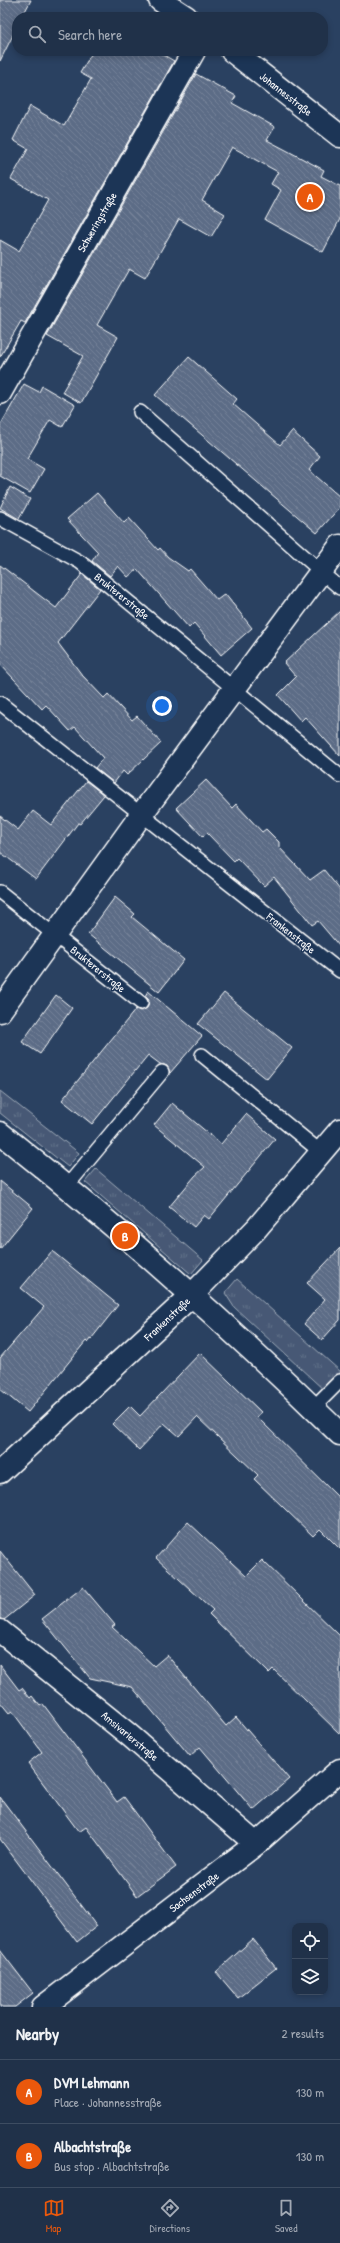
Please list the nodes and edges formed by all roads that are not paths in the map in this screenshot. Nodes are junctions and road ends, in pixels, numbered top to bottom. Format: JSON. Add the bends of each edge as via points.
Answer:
{"nodes":[{"id":1,"x":160,"y":0,"type":"edge"},
{"id":2,"x":178,"y":12,"type":"edge"},
{"id":3,"x":191,"y":56,"type":"edge"},
{"id":4,"x":238,"y":56,"type":"edge"},
{"id":5,"x":340,"y":136,"type":"edge"},
{"id":6,"x":0,"y":393,"type":"edge"},
{"id":7,"x":140,"y":412,"type":"dead end"},
{"id":8,"x":0,"y":518,"type":"edge"},
{"id":9,"x":340,"y":546,"type":"edge"},
{"id":10,"x":320,"y":572,"type":"junction"},
{"id":11,"x":340,"y":588,"type":"edge"},
{"id":12,"x":235,"y":688,"type":"junction"},
{"id":13,"x":0,"y":703,"type":"edge"},
{"id":14,"x":340,"y":776,"type":"edge"},
{"id":15,"x":142,"y":815,"type":"junction"},
{"id":16,"x":0,"y":892,"type":"edge"},
{"id":17,"x":55,"y":934,"type":"junction"},
{"id":18,"x":340,"y":971,"type":"edge"},
{"id":19,"x":141,"y":1003,"type":"dead end"},
{"id":20,"x":0,"y":1011,"type":"edge"},
{"id":21,"x":202,"y":1055,"type":"dead end"},
{"id":22,"x":162,"y":1072,"type":"dead end"},
{"id":23,"x":340,"y":1130,"type":"edge"},
{"id":24,"x":0,"y":1133,"type":"edge"},
{"id":25,"x":322,"y":1152,"type":"junction"},
{"id":26,"x":67,"y":1186,"type":"junction"},
{"id":27,"x":192,"y":1296,"type":"junction"},
{"id":28,"x":340,"y":1381,"type":"edge"},
{"id":29,"x":314,"y":1408,"type":"junction"},
{"id":30,"x":340,"y":1434,"type":"edge"},
{"id":31,"x":0,"y":1472,"type":"edge"},
{"id":32,"x":0,"y":1631,"type":"edge"},
{"id":33,"x":340,"y":1770,"type":"edge"},
{"id":34,"x":256,"y":1844,"type":"junction"},
{"id":35,"x":43,"y":2007,"type":"edge"}],
"edges":[{"from":1,"to":2,"type":"street"},
{"from":3,"to":6,"type":"street","name":"Schweringstraße"},
{"from":4,"to":5,"type":"street","name":"Johannesstraße"},
{"from":7,"to":10,"type":"lane"},
{"from":8,"to":12,"type":"lane","name":"Bruktererstraße","via":[[80,562]]},
{"from":9,"to":10,"type":"street"},
{"from":10,"to":11,"type":"lane"},
{"from":10,"to":12,"type":"street"},
{"from":12,"to":14,"type":"lane","name":"Bruktererstraße"},
{"from":12,"to":15,"type":"street"},
{"from":13,"to":15,"type":"lane"},
{"from":15,"to":17,"type":"street"},
{"from":15,"to":18,"type":"lane","name":"Frankenstraße"},
{"from":16,"to":17,"type":"lane","name":"Bruktererstraße"},
{"from":17,"to":19,"type":"lane","name":"Bruktererstraße"},
{"from":17,"to":20,"type":"street"},
{"from":21,"to":25,"type":"lane"},
{"from":22,"to":26,"type":"lane"},
{"from":23,"to":25,"type":"street","name":"Frankenstraße"},
{"from":24,"to":26,"type":"street"},
{"from":25,"to":27,"type":"street","name":"Frankenstraße","via":[[256,1229]]},
{"from":26,"to":27,"type":"street"},
{"from":27,"to":29,"type":"street"},
{"from":27,"to":31,"type":"street","name":"Frankenstraße"},
{"from":28,"to":29,"type":"lane"},
{"from":29,"to":30,"type":"street"},
{"from":32,"to":34,"type":"street","name":"Amsivarierstraße","via":[[128,1734]]},
{"from":33,"to":34,"type":"street","name":"Sachsenstraße"},
{"from":34,"to":35,"type":"street","name":"Sachsenstraße"}]}
